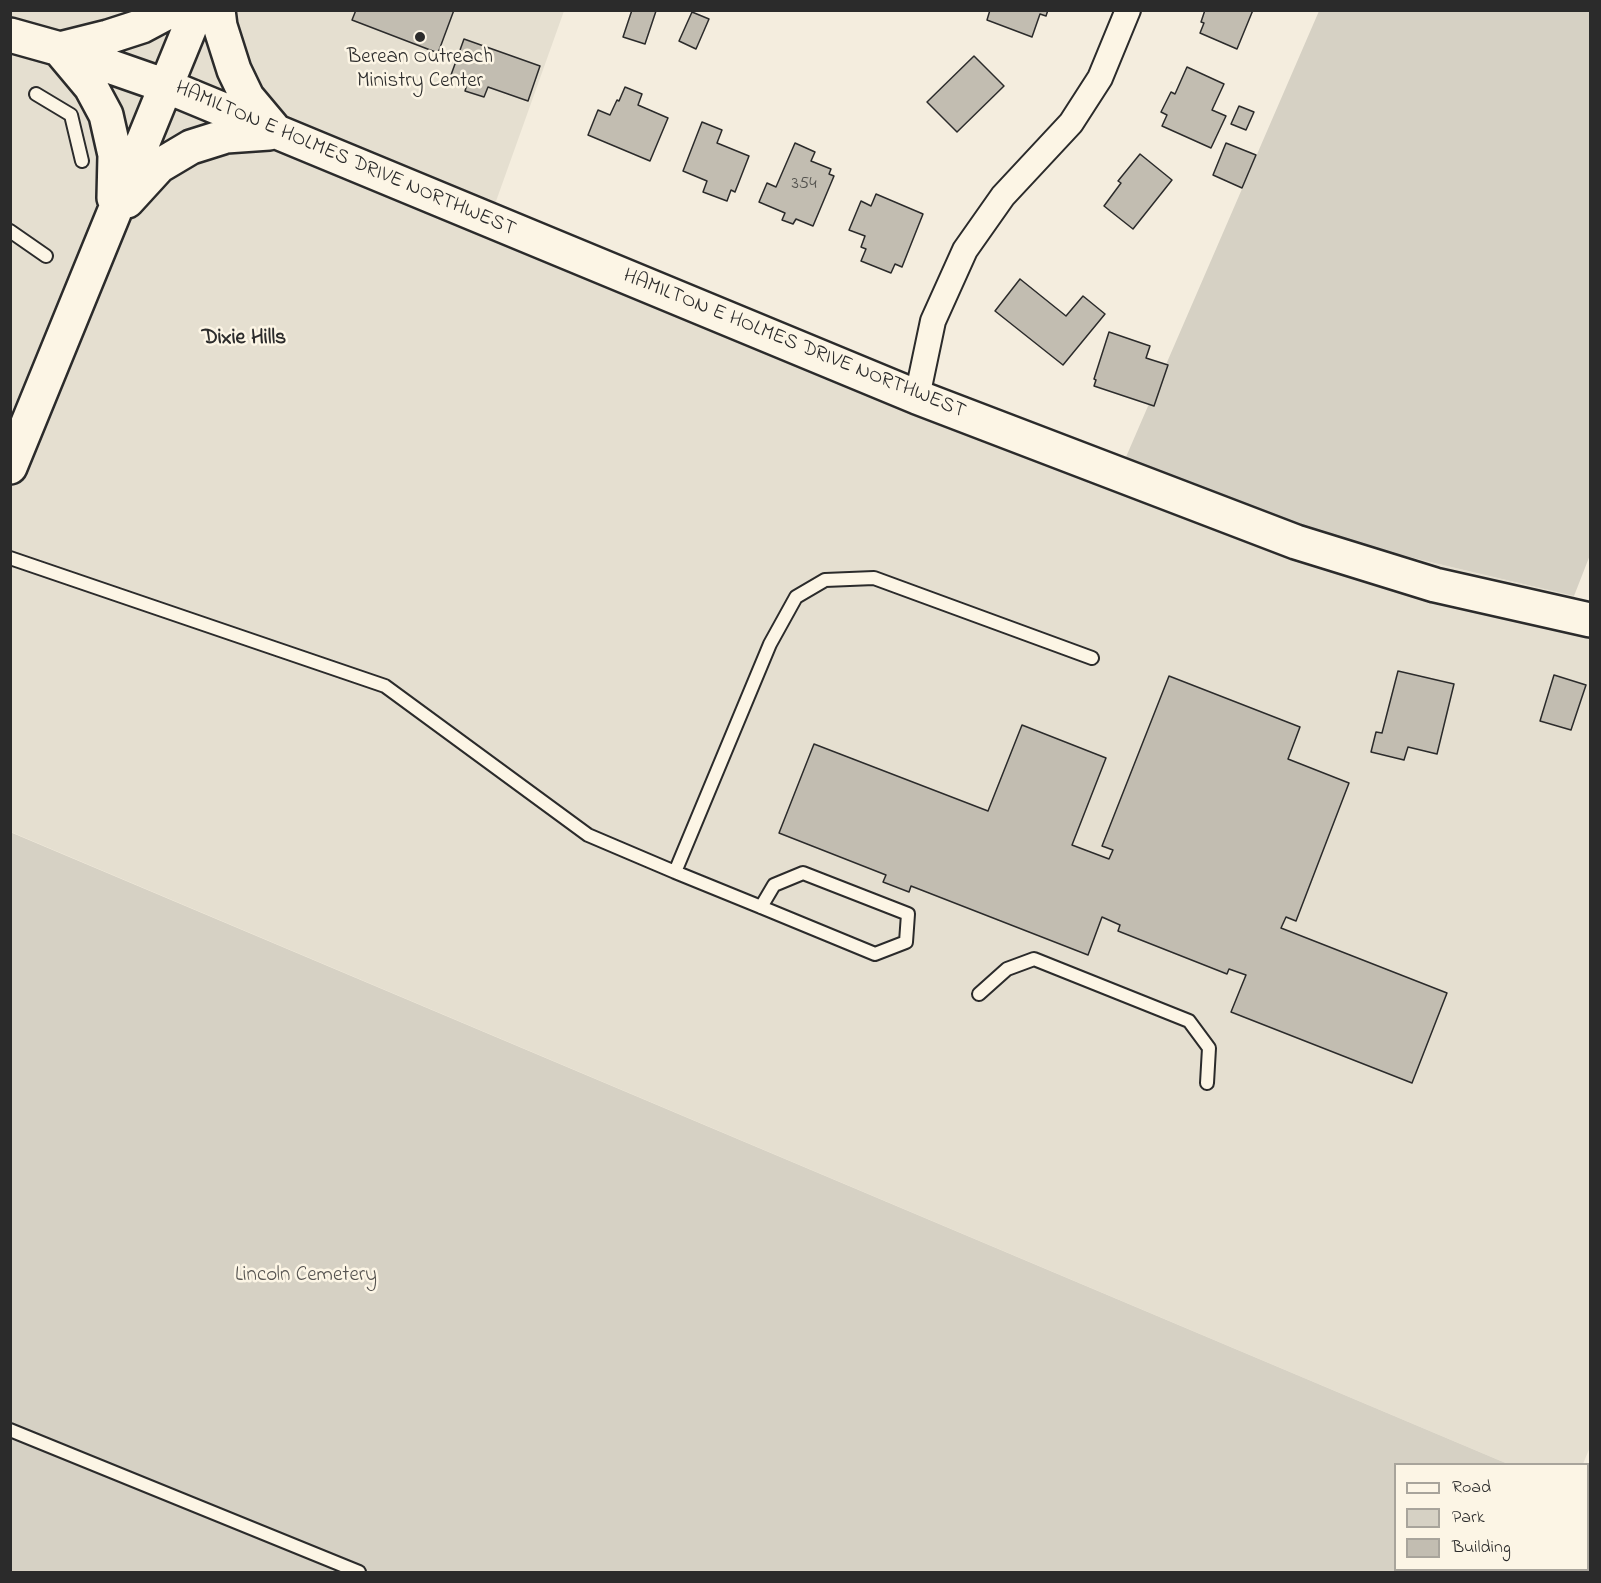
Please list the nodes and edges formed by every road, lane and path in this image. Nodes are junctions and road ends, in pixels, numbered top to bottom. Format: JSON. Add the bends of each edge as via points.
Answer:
{"nodes":[{"id":1,"x":172,"y":10,"type":"edge"},
{"id":2,"x":197,"y":10,"type":"edge"},
{"id":3,"x":218,"y":10,"type":"edge"},
{"id":4,"x":1128,"y":10,"type":"edge"},
{"id":5,"x":10,"y":35,"type":"edge"},
{"id":6,"x":60,"y":49,"type":"junction"},
{"id":7,"x":166,"y":86,"type":"junction"},
{"id":8,"x":36,"y":94,"type":"dead end"},
{"id":9,"x":277,"y":132,"type":"junction"},
{"id":10,"x":82,"y":161,"type":"dead end"},
{"id":11,"x":113,"y":215,"type":"junction"},
{"id":12,"x":10,"y":231,"type":"edge"},
{"id":13,"x":46,"y":256,"type":"dead end"},
{"id":14,"x":916,"y":397,"type":"junction"},
{"id":15,"x":10,"y":467,"type":"edge"},
{"id":16,"x":10,"y":558,"type":"edge"},
{"id":17,"x":1590,"y":620,"type":"edge"},
{"id":18,"x":1092,"y":658,"type":"dead end"},
{"id":19,"x":675,"y":872,"type":"junction"},
{"id":20,"x":761,"y":907,"type":"junction"},
{"id":21,"x":979,"y":994,"type":"dead end"},
{"id":22,"x":1207,"y":1083,"type":"dead end"},
{"id":23,"x":10,"y":1430,"type":"edge"},
{"id":24,"x":359,"y":1572,"type":"edge"}],
"edges":[{"from":1,"to":6,"type":"main road","via":[[142,26]]},
{"from":2,"to":7,"type":"main road"},
{"from":3,"to":9,"type":"main road","via":[[234,70],[247,97]]},
{"from":4,"to":14,"type":"street","via":[[1101,78],[1071,123],[1003,196],[965,250],[933,321]]},
{"from":5,"to":6,"type":"main road","name":"HAMILTON E HOLMES DRIVE NORTHWEST"},
{"from":6,"to":7,"type":"main road","name":"HAMILTON E HOLMES DRIVE NORTHWEST"},
{"from":6,"to":11,"type":"main road","via":[[91,87],[106,115],[114,154]]},
{"from":7,"to":9,"type":"main road","name":"HAMILTON E HOLMES DRIVE NORTHWEST"},
{"from":7,"to":11,"type":"main road"},
{"from":8,"to":10,"type":"lane","via":[[71,115]]},
{"from":9,"to":11,"type":"main road","via":[[226,136],[191,147],[159,166]]},
{"from":9,"to":14,"type":"main road","name":"HAMILTON E HOLMES DRIVE NORTHWEST"},
{"from":11,"to":15,"type":"main road"},
{"from":12,"to":13,"type":"lane"},
{"from":14,"to":17,"type":"main road","name":"HAMILTON E HOLMES DRIVE NORTHWEST","via":[[1296,542],[1435,585]]},
{"from":16,"to":19,"type":"lane","via":[[385,686],[588,835]]},
{"from":18,"to":19,"type":"lane","via":[[874,578],[825,580],[796,597],[770,644]]},
{"from":19,"to":20,"type":"lane"},
{"from":20,"to":20,"type":"lane","via":[[875,954],[906,942],[908,914],[802,873],[774,885]]},
{"from":21,"to":22,"type":"lane","via":[[1006,969],[1034,959],[1189,1021],[1209,1048]]},
{"from":23,"to":24,"type":"lane"}]}
